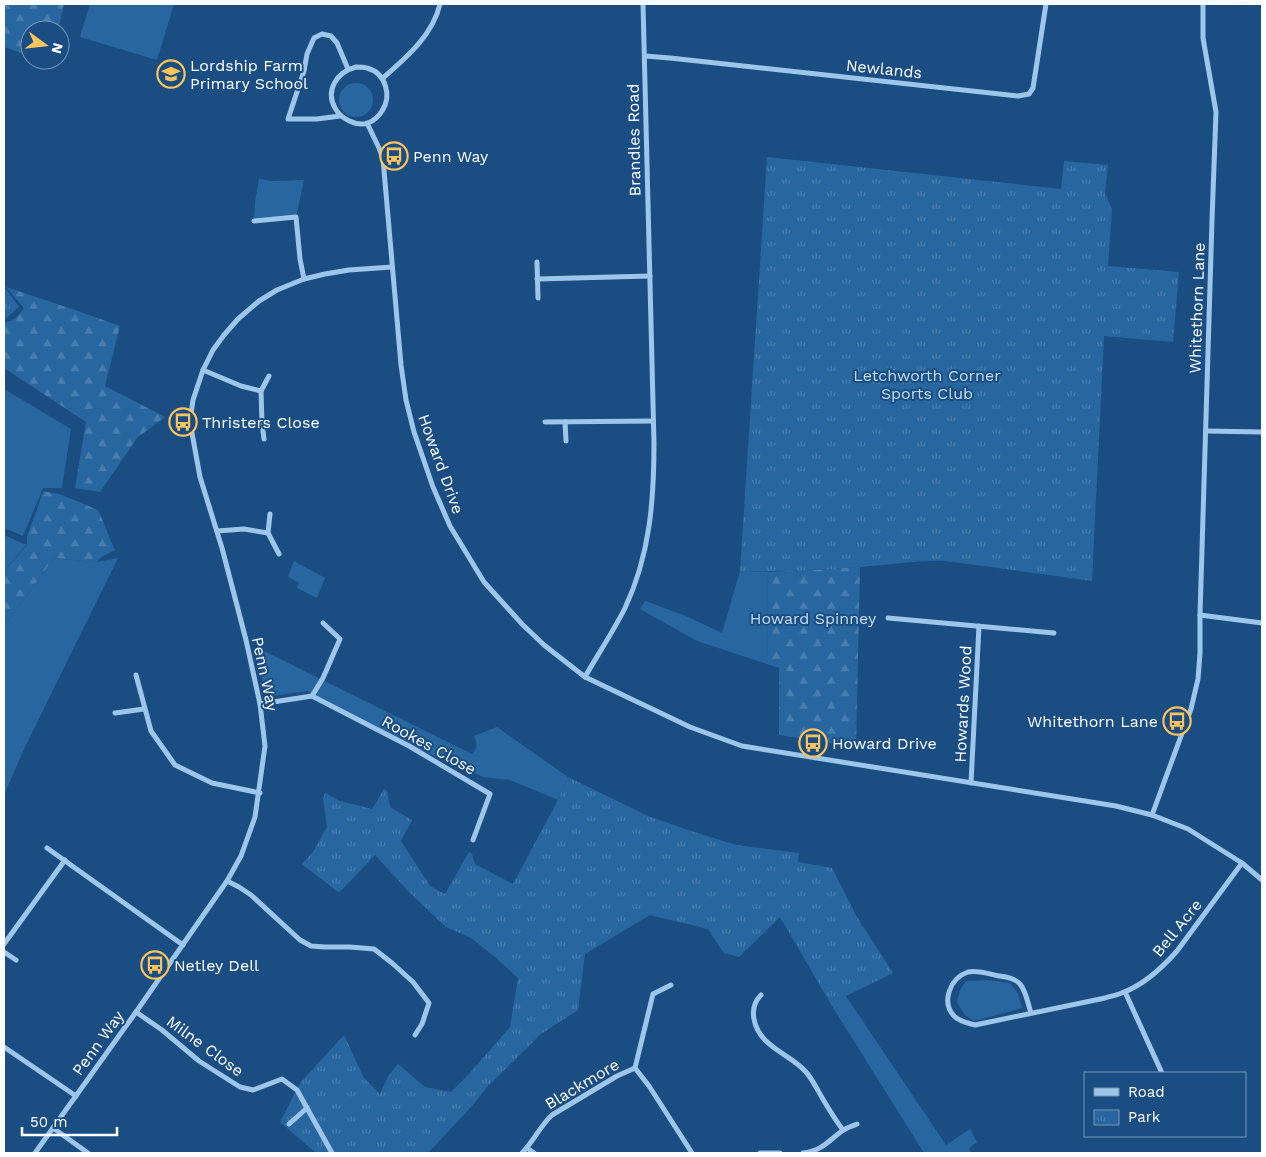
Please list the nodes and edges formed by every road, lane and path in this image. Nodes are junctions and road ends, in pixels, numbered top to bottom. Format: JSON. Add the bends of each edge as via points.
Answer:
{"nodes":[{"id":1,"x":440,"y":4,"type":"edge"},
{"id":2,"x":643,"y":4,"type":"edge"},
{"id":3,"x":1046,"y":4,"type":"edge"},
{"id":4,"x":1203,"y":4,"type":"edge"},
{"id":5,"x":645,"y":56,"type":"junction"},
{"id":6,"x":348,"y":69,"type":"junction"},
{"id":7,"x":383,"y":78,"type":"junction"},
{"id":8,"x":340,"y":116,"type":"junction"},
{"id":9,"x":367,"y":123,"type":"junction"},
{"id":10,"x":254,"y":221,"type":"dead end"},
{"id":11,"x":537,"y":262,"type":"dead end"},
{"id":12,"x":392,"y":267,"type":"junction"},
{"id":13,"x":650,"y":276,"type":"junction"},
{"id":14,"x":304,"y":278,"type":"junction"},
{"id":15,"x":538,"y":279,"type":"junction"},
{"id":16,"x":538,"y":298,"type":"dead end"},
{"id":17,"x":203,"y":370,"type":"junction"},
{"id":18,"x":269,"y":376,"type":"dead end"},
{"id":19,"x":261,"y":391,"type":"junction"},
{"id":20,"x":653,"y":421,"type":"junction"},
{"id":21,"x":545,"y":422,"type":"dead end"},
{"id":22,"x":565,"y":422,"type":"junction"},
{"id":23,"x":1206,"y":431,"type":"junction"},
{"id":24,"x":1262,"y":432,"type":"edge"},
{"id":25,"x":264,"y":439,"type":"dead end"},
{"id":26,"x":566,"y":441,"type":"dead end"},
{"id":27,"x":270,"y":514,"type":"dead end"},
{"id":28,"x":217,"y":531,"type":"junction"},
{"id":29,"x":268,"y":532,"type":"junction"},
{"id":30,"x":279,"y":554,"type":"dead end"},
{"id":31,"x":1200,"y":615,"type":"junction"},
{"id":32,"x":888,"y":618,"type":"dead end"},
{"id":33,"x":323,"y":623,"type":"dead end"},
{"id":34,"x":1262,"y":623,"type":"edge"},
{"id":35,"x":979,"y":626,"type":"junction"},
{"id":36,"x":1054,"y":633,"type":"dead end"},
{"id":37,"x":136,"y":675,"type":"dead end"},
{"id":38,"x":585,"y":678,"type":"junction"},
{"id":39,"x":312,"y":696,"type":"junction"},
{"id":40,"x":260,"y":704,"type":"junction"},
{"id":41,"x":144,"y":709,"type":"junction"},
{"id":42,"x":115,"y":713,"type":"dead end"},
{"id":43,"x":971,"y":783,"type":"junction"},
{"id":44,"x":260,"y":793,"type":"junction"},
{"id":45,"x":1152,"y":815,"type":"junction"},
{"id":46,"x":473,"y":840,"type":"dead end"},
{"id":47,"x":47,"y":848,"type":"dead end"},
{"id":48,"x":65,"y":860,"type":"junction"},
{"id":49,"x":1242,"y":863,"type":"junction"},
{"id":50,"x":1262,"y":880,"type":"edge"},
{"id":51,"x":227,"y":881,"type":"junction"},
{"id":52,"x":4,"y":944,"type":"edge"},
{"id":53,"x":183,"y":945,"type":"junction"},
{"id":54,"x":4,"y":952,"type":"edge"},
{"id":55,"x":16,"y":960,"type":"dead end"},
{"id":56,"x":671,"y":985,"type":"dead end"},
{"id":57,"x":1125,"y":992,"type":"junction"},
{"id":58,"x":761,"y":994,"type":"dead end"},
{"id":59,"x":136,"y":1012,"type":"junction"},
{"id":60,"x":1031,"y":1013,"type":"junction"},
{"id":61,"x":415,"y":1035,"type":"dead end"},
{"id":62,"x":4,"y":1047,"type":"edge"},
{"id":63,"x":635,"y":1068,"type":"junction"},
{"id":64,"x":1162,"y":1072,"type":"edge"},
{"id":65,"x":76,"y":1096,"type":"junction"},
{"id":66,"x":307,"y":1108,"type":"junction"},
{"id":67,"x":289,"y":1124,"type":"dead end"},
{"id":68,"x":857,"y":1124,"type":"dead end"},
{"id":69,"x":53,"y":1128,"type":"junction"},
{"id":70,"x":843,"y":1130,"type":"junction"},
{"id":71,"x":527,"y":1148,"type":"junction"},
{"id":72,"x":35,"y":1153,"type":"edge"},
{"id":73,"x":88,"y":1153,"type":"edge"},
{"id":74,"x":332,"y":1153,"type":"edge"},
{"id":75,"x":522,"y":1153,"type":"edge"},
{"id":76,"x":534,"y":1153,"type":"edge"},
{"id":77,"x":692,"y":1153,"type":"edge"},
{"id":78,"x":760,"y":1153,"type":"edge"},
{"id":79,"x":780,"y":1153,"type":"edge"},
{"id":80,"x":803,"y":1153,"type":"edge"}],
"edges":[{"from":1,"to":7,"type":"street","via":[[426,33],[407,57]]},
{"from":2,"to":5,"type":"street","name":"Brandles Road"},
{"from":3,"to":5,"type":"street","name":"Newlands","via":[[1033,88],[1029,94],[1023,95]]},
{"from":4,"to":23,"type":"street","name":"Whitethorn Lane","via":[[1203,38],[1216,112]]},
{"from":5,"to":13,"type":"street","name":"Brandles Road"},
{"from":6,"to":7,"type":"street","via":[[368,68]]},
{"from":6,"to":8,"type":"street","via":[[337,77],[331,95]]},
{"from":6,"to":8,"type":"street","via":[[331,36],[322,34],[314,38],[288,119]]},
{"from":7,"to":9,"type":"street","via":[[387,87],[386,106]]},
{"from":8,"to":9,"type":"street","via":[[355,123]]},
{"from":9,"to":12,"type":"street","name":"Howard Drive","via":[[383,158]]},
{"from":10,"to":14,"type":"street","via":[[296,217]]},
{"from":11,"to":15,"type":"street"},
{"from":12,"to":14,"type":"street","name":"Penn Way"},
{"from":12,"to":38,"type":"street","name":"Howard Drive","via":[[406,400],[424,462],[450,526],[484,582],[503,605],[544,646]]},
{"from":13,"to":15,"type":"street"},
{"from":13,"to":20,"type":"street","name":"Brandles Road"},
{"from":14,"to":17,"type":"street","name":"Penn Way","via":[[259,301],[238,319],[213,350]]},
{"from":15,"to":16,"type":"street"},
{"from":17,"to":19,"type":"street"},
{"from":17,"to":28,"type":"street","name":"Penn Way","via":[[192,400],[190,422],[200,477]]},
{"from":18,"to":19,"type":"street"},
{"from":19,"to":25,"type":"street"},
{"from":20,"to":22,"type":"street"},
{"from":20,"to":38,"type":"street","name":"Brandles Road","via":[[653,500],[646,548],[625,606]]},
{"from":21,"to":22,"type":"street"},
{"from":22,"to":26,"type":"street"},
{"from":23,"to":24,"type":"street"},
{"from":23,"to":31,"type":"street","name":"Whitethorn Lane"},
{"from":27,"to":29,"type":"street"},
{"from":28,"to":29,"type":"street","via":[[244,529]]},
{"from":28,"to":40,"type":"street","name":"Penn Way"},
{"from":29,"to":30,"type":"street"},
{"from":31,"to":34,"type":"street"},
{"from":31,"to":45,"type":"street","name":"Whitethorn Lane","via":[[1198,680],[1191,709]]},
{"from":32,"to":35,"type":"street","name":"Howards Wood"},
{"from":33,"to":39,"type":"street","via":[[340,639]]},
{"from":35,"to":36,"type":"street","name":"Howards Wood"},
{"from":35,"to":43,"type":"street","name":"Howards Wood"},
{"from":37,"to":41,"type":"street"},
{"from":38,"to":43,"type":"street","name":"Howard Drive","via":[[690,727],[742,746]]},
{"from":39,"to":40,"type":"street"},
{"from":39,"to":46,"type":"street","name":"Rookes Close","via":[[408,746],[490,794]]},
{"from":40,"to":44,"type":"street","name":"Penn Way","via":[[265,746]]},
{"from":41,"to":42,"type":"street"},
{"from":41,"to":44,"type":"street","via":[[151,731],[175,765],[212,783]]},
{"from":43,"to":45,"type":"street","name":"Howard Drive","via":[[1108,804]]},
{"from":44,"to":51,"type":"street","name":"Penn Way","via":[[249,837]]},
{"from":45,"to":49,"type":"street","name":"Howard Drive","via":[[1188,830]]},
{"from":47,"to":48,"type":"street"},
{"from":48,"to":52,"type":"street"},
{"from":48,"to":53,"type":"street"},
{"from":49,"to":50,"type":"street","name":"Howard Drive"},
{"from":49,"to":57,"type":"street","name":"Bell Acre","via":[[1177,952],[1146,981]]},
{"from":51,"to":53,"type":"street","name":"Penn Way"},
{"from":51,"to":61,"type":"street","via":[[258,900],[300,940],[311,946],[374,949],[392,962],[429,1003]]},
{"from":53,"to":59,"type":"street","name":"Penn Way"},
{"from":54,"to":55,"type":"street"},
{"from":56,"to":63,"type":"street","name":"Blackmore","via":[[653,994]]},
{"from":57,"to":60,"type":"street","name":"Bell Acre"},
{"from":57,"to":64,"type":"street"},
{"from":58,"to":70,"type":"street","via":[[753,1006],[755,1026],[760,1035],[806,1072]]},
{"from":59,"to":65,"type":"street","name":"Penn Way"},
{"from":59,"to":66,"type":"street","name":"Milne Close","via":[[199,1062],[232,1083],[253,1090],[282,1079],[296,1090]]},
{"from":60,"to":60,"type":"street","name":"Bell Acre","via":[[975,1026],[952,1014],[948,1001],[951,985],[968,972],[1010,978],[1020,984]]},
{"from":62,"to":65,"type":"street"},
{"from":63,"to":71,"type":"street","name":"Blackmore","via":[[552,1115]]},
{"from":63,"to":77,"type":"street","name":"Blackmore"},
{"from":65,"to":69,"type":"street","name":"Penn Way"},
{"from":66,"to":67,"type":"street"},
{"from":66,"to":74,"type":"street","name":"Milne Close"},
{"from":68,"to":70,"type":"street"},
{"from":69,"to":72,"type":"street","name":"Penn Way"},
{"from":69,"to":73,"type":"street"},
{"from":70,"to":80,"type":"street","via":[[819,1149]]},
{"from":71,"to":75,"type":"street","name":"Blackmore"},
{"from":71,"to":76,"type":"street"},
{"from":78,"to":79,"type":"street"}]}
